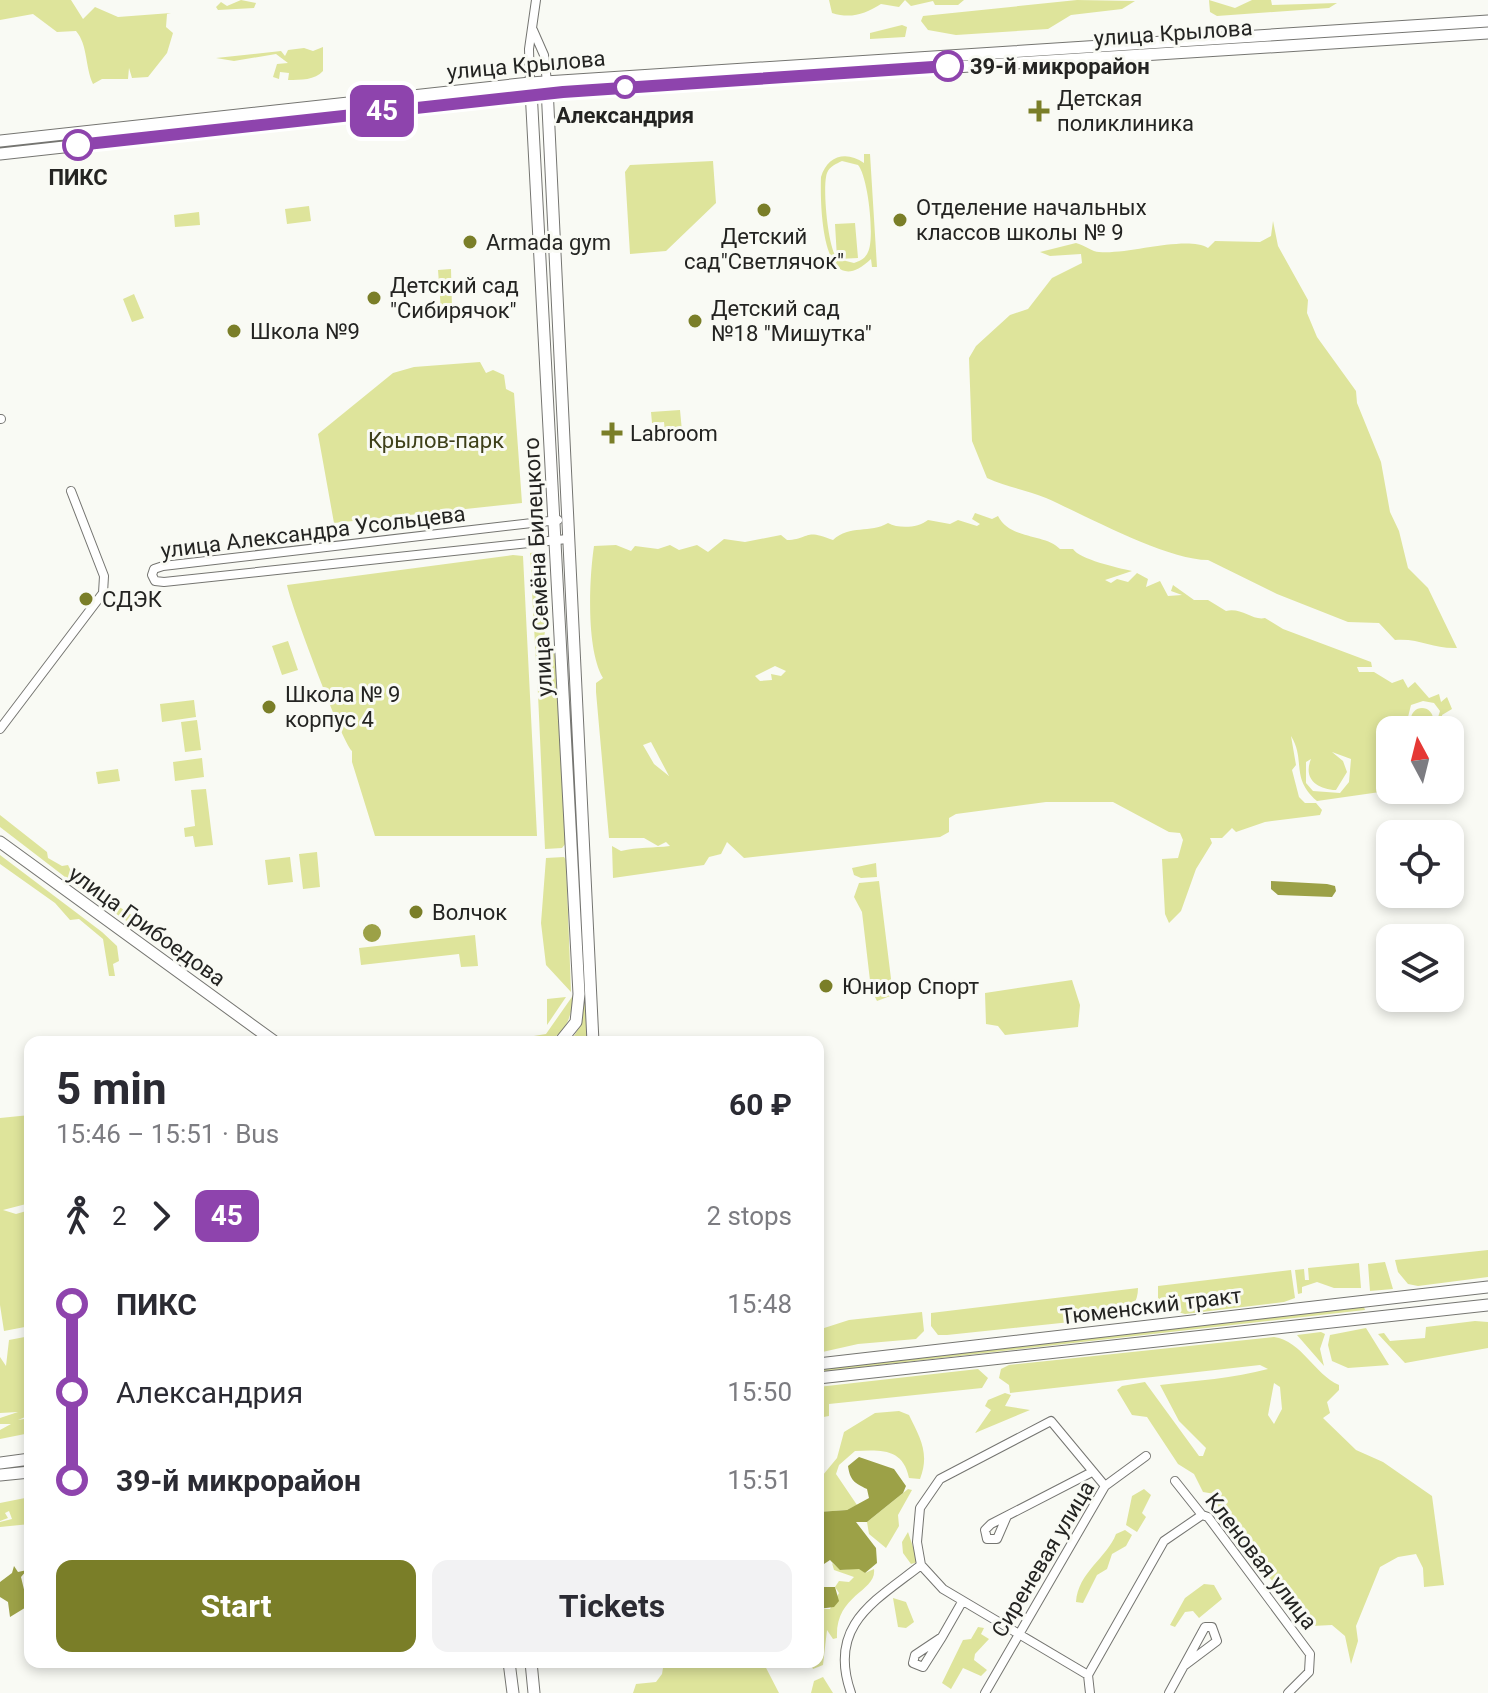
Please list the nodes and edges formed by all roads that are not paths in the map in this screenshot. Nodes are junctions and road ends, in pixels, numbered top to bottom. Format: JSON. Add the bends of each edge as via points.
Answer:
{"nodes":[{"id":1,"x":536,"y":0,"type":"edge"},
{"id":2,"x":1488,"y":21,"type":"edge"},
{"id":3,"x":532,"y":28,"type":"junction"},
{"id":4,"x":1488,"y":33,"type":"edge"},
{"id":5,"x":1196,"y":45,"type":"junction"},
{"id":6,"x":547,"y":88,"type":"junction"},
{"id":7,"x":531,"y":89,"type":"junction"},
{"id":8,"x":0,"y":141,"type":"edge"},
{"id":9,"x":0,"y":154,"type":"edge"},
{"id":10,"x":71,"y":491,"type":"dead end"},
{"id":11,"x":561,"y":520,"type":"junction"},
{"id":12,"x":562,"y":539,"type":"junction"},
{"id":13,"x":0,"y":729,"type":"edge"},
{"id":14,"x":0,"y":842,"type":"edge"},
{"id":15,"x":266,"y":1036,"type":"edge"},
{"id":16,"x":565,"y":1036,"type":"edge"},
{"id":17,"x":593,"y":1036,"type":"edge"},
{"id":18,"x":1486,"y":1287,"type":"edge"},
{"id":19,"x":1488,"y":1305,"type":"edge"},
{"id":20,"x":824,"y":1363,"type":"edge"},
{"id":21,"x":824,"y":1377,"type":"edge"},
{"id":22,"x":1146,"y":1456,"type":"dead end"},
{"id":23,"x":24,"y":1460,"type":"edge"},
{"id":24,"x":0,"y":1463,"type":"edge"},
{"id":25,"x":1092,"y":1472,"type":"junction"},
{"id":26,"x":24,"y":1473,"type":"edge"},
{"id":27,"x":0,"y":1475,"type":"edge"},
{"id":28,"x":1175,"y":1481,"type":"dead end"},
{"id":29,"x":1105,"y":1486,"type":"junction"},
{"id":30,"x":1202,"y":1515,"type":"junction"},
{"id":31,"x":1007,"y":1516,"type":"dead end"},
{"id":32,"x":921,"y":1565,"type":"junction"},
{"id":33,"x":962,"y":1602,"type":"junction"},
{"id":34,"x":1019,"y":1635,"type":"junction"},
{"id":35,"x":942,"y":1637,"type":"dead end"},
{"id":36,"x":1185,"y":1665,"type":"junction"},
{"id":37,"x":510,"y":1668,"type":"edge"},
{"id":38,"x":532,"y":1668,"type":"edge"},
{"id":39,"x":1088,"y":1675,"type":"junction"},
{"id":40,"x":513,"y":1693,"type":"edge"},
{"id":41,"x":534,"y":1693,"type":"edge"},
{"id":42,"x":851,"y":1693,"type":"edge"},
{"id":43,"x":985,"y":1693,"type":"edge"},
{"id":44,"x":1090,"y":1693,"type":"edge"},
{"id":45,"x":1169,"y":1693,"type":"edge"},
{"id":46,"x":1288,"y":1693,"type":"edge"}],
"edges":[{"from":1,"to":3,"type":"street","name":"улица Семёна Билецкого"},
{"from":2,"to":5,"type":"main road","name":"улица Крылова"},
{"from":3,"to":6,"type":"street","name":"улица Семёна Билецкого","via":[[544,55]]},
{"from":3,"to":7,"type":"street"},
{"from":4,"to":5,"type":"main road","name":"улица Крылова"},
{"from":5,"to":6,"type":"main road","name":"улица Крылова"},
{"from":6,"to":7,"type":"main road","name":"улица Крылова"},
{"from":6,"to":11,"type":"main road","name":"улица Семёна Билецкого","via":[[565,502]]},
{"from":7,"to":8,"type":"main road","name":"улица Крылова"},
{"from":7,"to":9,"type":"main road","name":"улица Крылова"},
{"from":7,"to":11,"type":"main road","name":"улица Семёна Билецкого"},
{"from":10,"to":13,"type":"street","via":[[104,576],[103,593]]},
{"from":11,"to":12,"type":"main road","name":"улица Семёна Билецкого"},
{"from":11,"to":12,"type":"street","name":"улица Александра Усольцева","via":[[163,566],[152,575],[164,582]]},
{"from":12,"to":16,"type":"main road","name":"улица Семёна Билецкого","via":[[579,994],[576,1022]]},
{"from":12,"to":17,"type":"main road","name":"улица Семёна Билецкого"},
{"from":14,"to":15,"type":"main road","name":"улица Грибоедова"},
{"from":18,"to":20,"type":"main road","name":"Тюменский тракт"},
{"from":19,"to":21,"type":"main road","name":"Тюменский тракт"},
{"from":22,"to":29,"type":"street","name":"Сиреневая улица"},
{"from":23,"to":24,"type":"main road"},
{"from":25,"to":29,"type":"street"},
{"from":25,"to":31,"type":"street"},
{"from":25,"to":32,"type":"street","via":[[1051,1421],[948,1472],[920,1508],[916,1532]]},
{"from":26,"to":27,"type":"main road"},
{"from":28,"to":30,"type":"street","name":"Кленовая улица"},
{"from":29,"to":34,"type":"street","name":"Сиреневая улица"},
{"from":30,"to":39,"type":"street","via":[[1164,1541]]},
{"from":30,"to":46,"type":"street","name":"Кленовая улица","via":[[1306,1647],[1311,1665]]},
{"from":32,"to":33,"type":"street"},
{"from":32,"to":42,"type":"street","via":[[854,1623],[843,1665]]},
{"from":33,"to":34,"type":"street"},
{"from":33,"to":35,"type":"street"},
{"from":34,"to":39,"type":"street"},
{"from":34,"to":43,"type":"street","name":"Сиреневая улица"},
{"from":36,"to":36,"type":"street","via":[[1217,1641],[1212,1627],[1205,1627]]},
{"from":36,"to":45,"type":"street"},
{"from":37,"to":40,"type":"main road"},
{"from":38,"to":41,"type":"main road"},
{"from":39,"to":44,"type":"street"}]}
